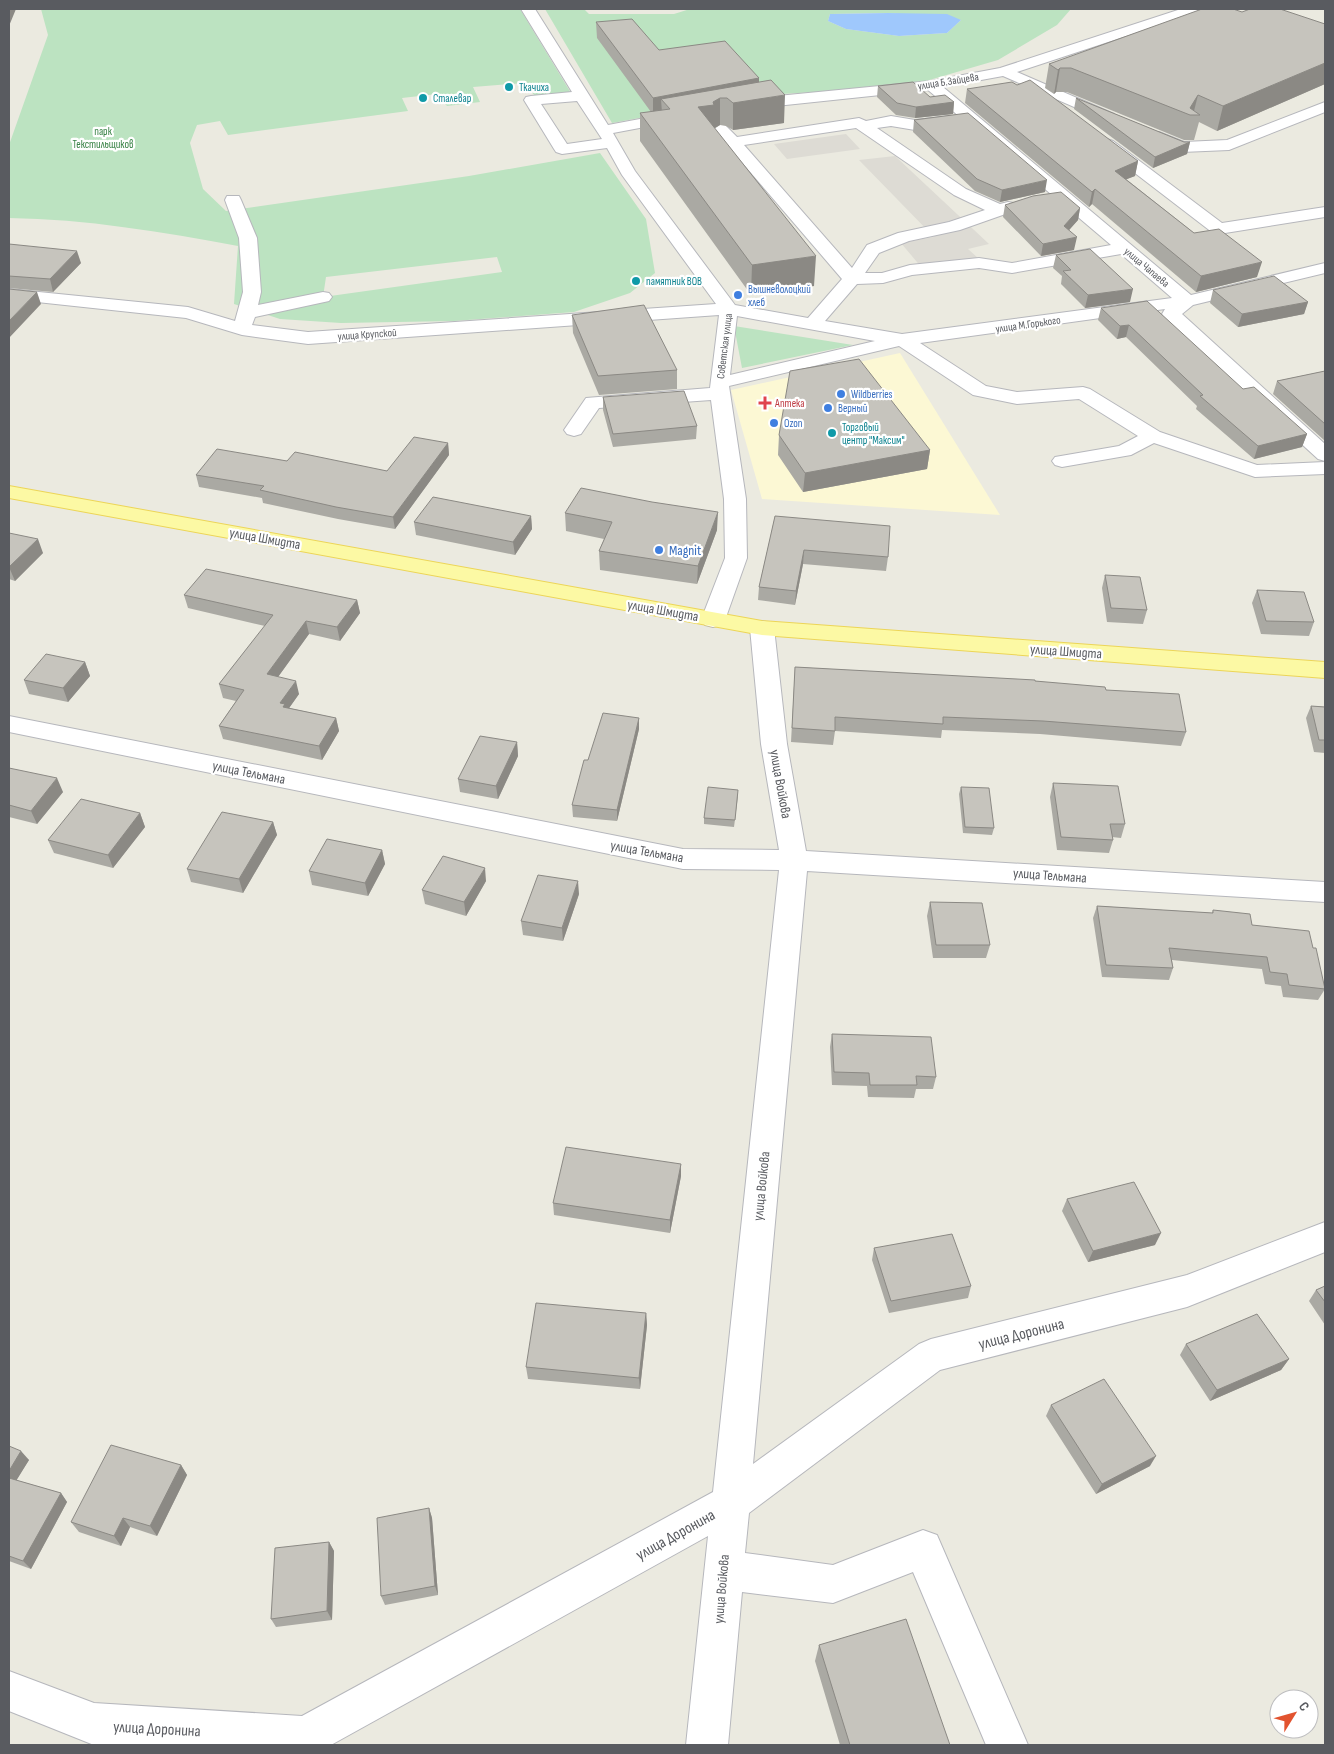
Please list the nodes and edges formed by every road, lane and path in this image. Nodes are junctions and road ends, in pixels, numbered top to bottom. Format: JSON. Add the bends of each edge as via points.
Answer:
{"nodes":[{"id":1,"x":528,"y":9,"type":"edge"},
{"id":2,"x":1194,"y":9,"type":"edge"},
{"id":3,"x":1002,"y":72,"type":"junction"},
{"id":4,"x":1022,"y":80,"type":"junction"},
{"id":5,"x":932,"y":85,"type":"junction"},
{"id":6,"x":582,"y":96,"type":"junction"},
{"id":7,"x":738,"y":106,"type":"edge"},
{"id":8,"x":1325,"y":107,"type":"edge"},
{"id":9,"x":721,"y":109,"type":"edge"},
{"id":10,"x":704,"y":112,"type":"junction"},
{"id":11,"x":971,"y":118,"type":"junction"},
{"id":12,"x":1119,"y":121,"type":"edge"},
{"id":13,"x":1077,"y":122,"type":"edge"},
{"id":14,"x":863,"y":126,"type":"junction"},
{"id":15,"x":1137,"y":128,"type":"edge"},
{"id":16,"x":1093,"y":134,"type":"edge"},
{"id":17,"x":608,"y":137,"type":"junction"},
{"id":18,"x":733,"y":142,"type":"junction"},
{"id":19,"x":1063,"y":196,"type":"junction"},
{"id":20,"x":233,"y":200,"type":"dead end"},
{"id":21,"x":1000,"y":210,"type":"junction"},
{"id":22,"x":1324,"y":213,"type":"edge"},
{"id":23,"x":1125,"y":248,"type":"junction"},
{"id":24,"x":1325,"y":268,"type":"edge"},
{"id":25,"x":852,"y":279,"type":"junction"},
{"id":26,"x":9,"y":294,"type":"edge"},
{"id":27,"x":323,"y":297,"type":"dead end"},
{"id":28,"x":1187,"y":300,"type":"junction"},
{"id":29,"x":729,"y":309,"type":"junction"},
{"id":30,"x":244,"y":321,"type":"junction"},
{"id":31,"x":812,"y":324,"type":"junction"},
{"id":32,"x":902,"y":340,"type":"junction"},
{"id":33,"x":720,"y":388,"type":"junction"},
{"id":34,"x":574,"y":430,"type":"dead end"},
{"id":35,"x":1153,"y":436,"type":"junction"},
{"id":36,"x":1325,"y":455,"type":"edge"},
{"id":37,"x":1062,"y":461,"type":"dead end"},
{"id":38,"x":1325,"y":468,"type":"edge"},
{"id":39,"x":9,"y":492,"type":"edge"},
{"id":40,"x":713,"y":620,"type":"junction"},
{"id":41,"x":762,"y":628,"type":"junction"},
{"id":42,"x":1325,"y":670,"type":"edge"},
{"id":43,"x":9,"y":724,"type":"edge"},
{"id":44,"x":794,"y":860,"type":"junction"},
{"id":45,"x":1325,"y":892,"type":"edge"},
{"id":46,"x":1325,"y":1237,"type":"edge"},
{"id":47,"x":729,"y":1504,"type":"junction"},
{"id":48,"x":723,"y":1570,"type":"junction"},
{"id":49,"x":9,"y":1691,"type":"edge"},
{"id":50,"x":707,"y":1745,"type":"edge"},
{"id":51,"x":1007,"y":1745,"type":"edge"}],
"edges":[{"from":1,"to":6,"type":"street","name":"Советская улица"},
{"from":2,"to":3,"type":"street","name":"улица Б.Зайцева"},
{"from":3,"to":4,"type":"street"},
{"from":3,"to":5,"type":"street","name":"улица Б.Зайцева"},
{"from":4,"to":12,"type":"street"},
{"from":4,"to":13,"type":"street"},
{"from":5,"to":7,"type":"street","name":"улица Б.Зайцева"},
{"from":5,"to":11,"type":"street","name":"улица Чапаева"},
{"from":6,"to":17,"type":"street","name":"Советская улица"},
{"from":6,"to":17,"type":"street","via":[[531,100],[562,149]]},
{"from":8,"to":15,"type":"street","via":[[1229,145],[1182,147]]},
{"from":9,"to":10,"type":"street"},
{"from":10,"to":17,"type":"street"},
{"from":10,"to":18,"type":"street"},
{"from":11,"to":14,"type":"street","via":[[915,125],[891,121]]},
{"from":11,"to":19,"type":"street","name":"улица Чапаева"},
{"from":14,"to":18,"type":"street","via":[[859,123]]},
{"from":14,"to":21,"type":"street","via":[[960,192]]},
{"from":16,"to":22,"type":"street","via":[[1219,229]]},
{"from":17,"to":29,"type":"street","name":"Советская улица","via":[[628,172]]},
{"from":18,"to":25,"type":"street"},
{"from":19,"to":21,"type":"street"},
{"from":19,"to":23,"type":"street","name":"улица Чапаева"},
{"from":20,"to":30,"type":"street","via":[[248,238],[252,292]]},
{"from":21,"to":25,"type":"street","via":[[873,249]]},
{"from":23,"to":25,"type":"street","via":[[1012,268],[979,263],[910,270],[883,278]]},
{"from":23,"to":28,"type":"street","name":"улица Чапаева"},
{"from":24,"to":28,"type":"street","name":"улица М.Горького"},
{"from":25,"to":31,"type":"street"},
{"from":26,"to":30,"type":"street","name":"улица Крупской"},
{"from":27,"to":30,"type":"street"},
{"from":28,"to":32,"type":"street","name":"улица М.Горького"},
{"from":28,"to":36,"type":"street","via":[[1171,314]]},
{"from":29,"to":30,"type":"street","name":"улица Крупской","via":[[308,338]]},
{"from":29,"to":31,"type":"street","name":"улица М.Горького"},
{"from":29,"to":33,"type":"street","name":"Советская улица"},
{"from":31,"to":32,"type":"street","name":"улица М.Горького"},
{"from":32,"to":33,"type":"street"},
{"from":32,"to":35,"type":"street","via":[[980,391],[1017,398],[1083,393]]},
{"from":33,"to":34,"type":"street","via":[[593,402]]},
{"from":33,"to":40,"type":"street","name":"Советская улица","via":[[736,499],[736,558]]},
{"from":35,"to":37,"type":"street","via":[[1124,451]]},
{"from":35,"to":38,"type":"street","via":[[1255,471]]},
{"from":39,"to":40,"type":"main road","name":"улица Шмидта"},
{"from":40,"to":41,"type":"main road","name":"улица Шмидта"},
{"from":41,"to":42,"type":"main road","name":"улица Шмидта"},
{"from":41,"to":44,"type":"street","name":"улица Войкова","via":[[774,744]]},
{"from":43,"to":44,"type":"street","name":"улица Тельмана","via":[[683,859]]},
{"from":44,"to":45,"type":"street","name":"улица Тельмана"},
{"from":44,"to":47,"type":"street","name":"улица Войкова"},
{"from":46,"to":47,"type":"street","name":"улица Доронина","via":[[1187,1291],[931,1356]]},
{"from":47,"to":48,"type":"street","name":"улица Войкова"},
{"from":47,"to":49,"type":"street","name":"улица Доронина","via":[[305,1737],[94,1724]]},
{"from":48,"to":50,"type":"street","name":"улица Войкова"},
{"from":48,"to":51,"type":"street","via":[[833,1584],[923,1548]]}]}
